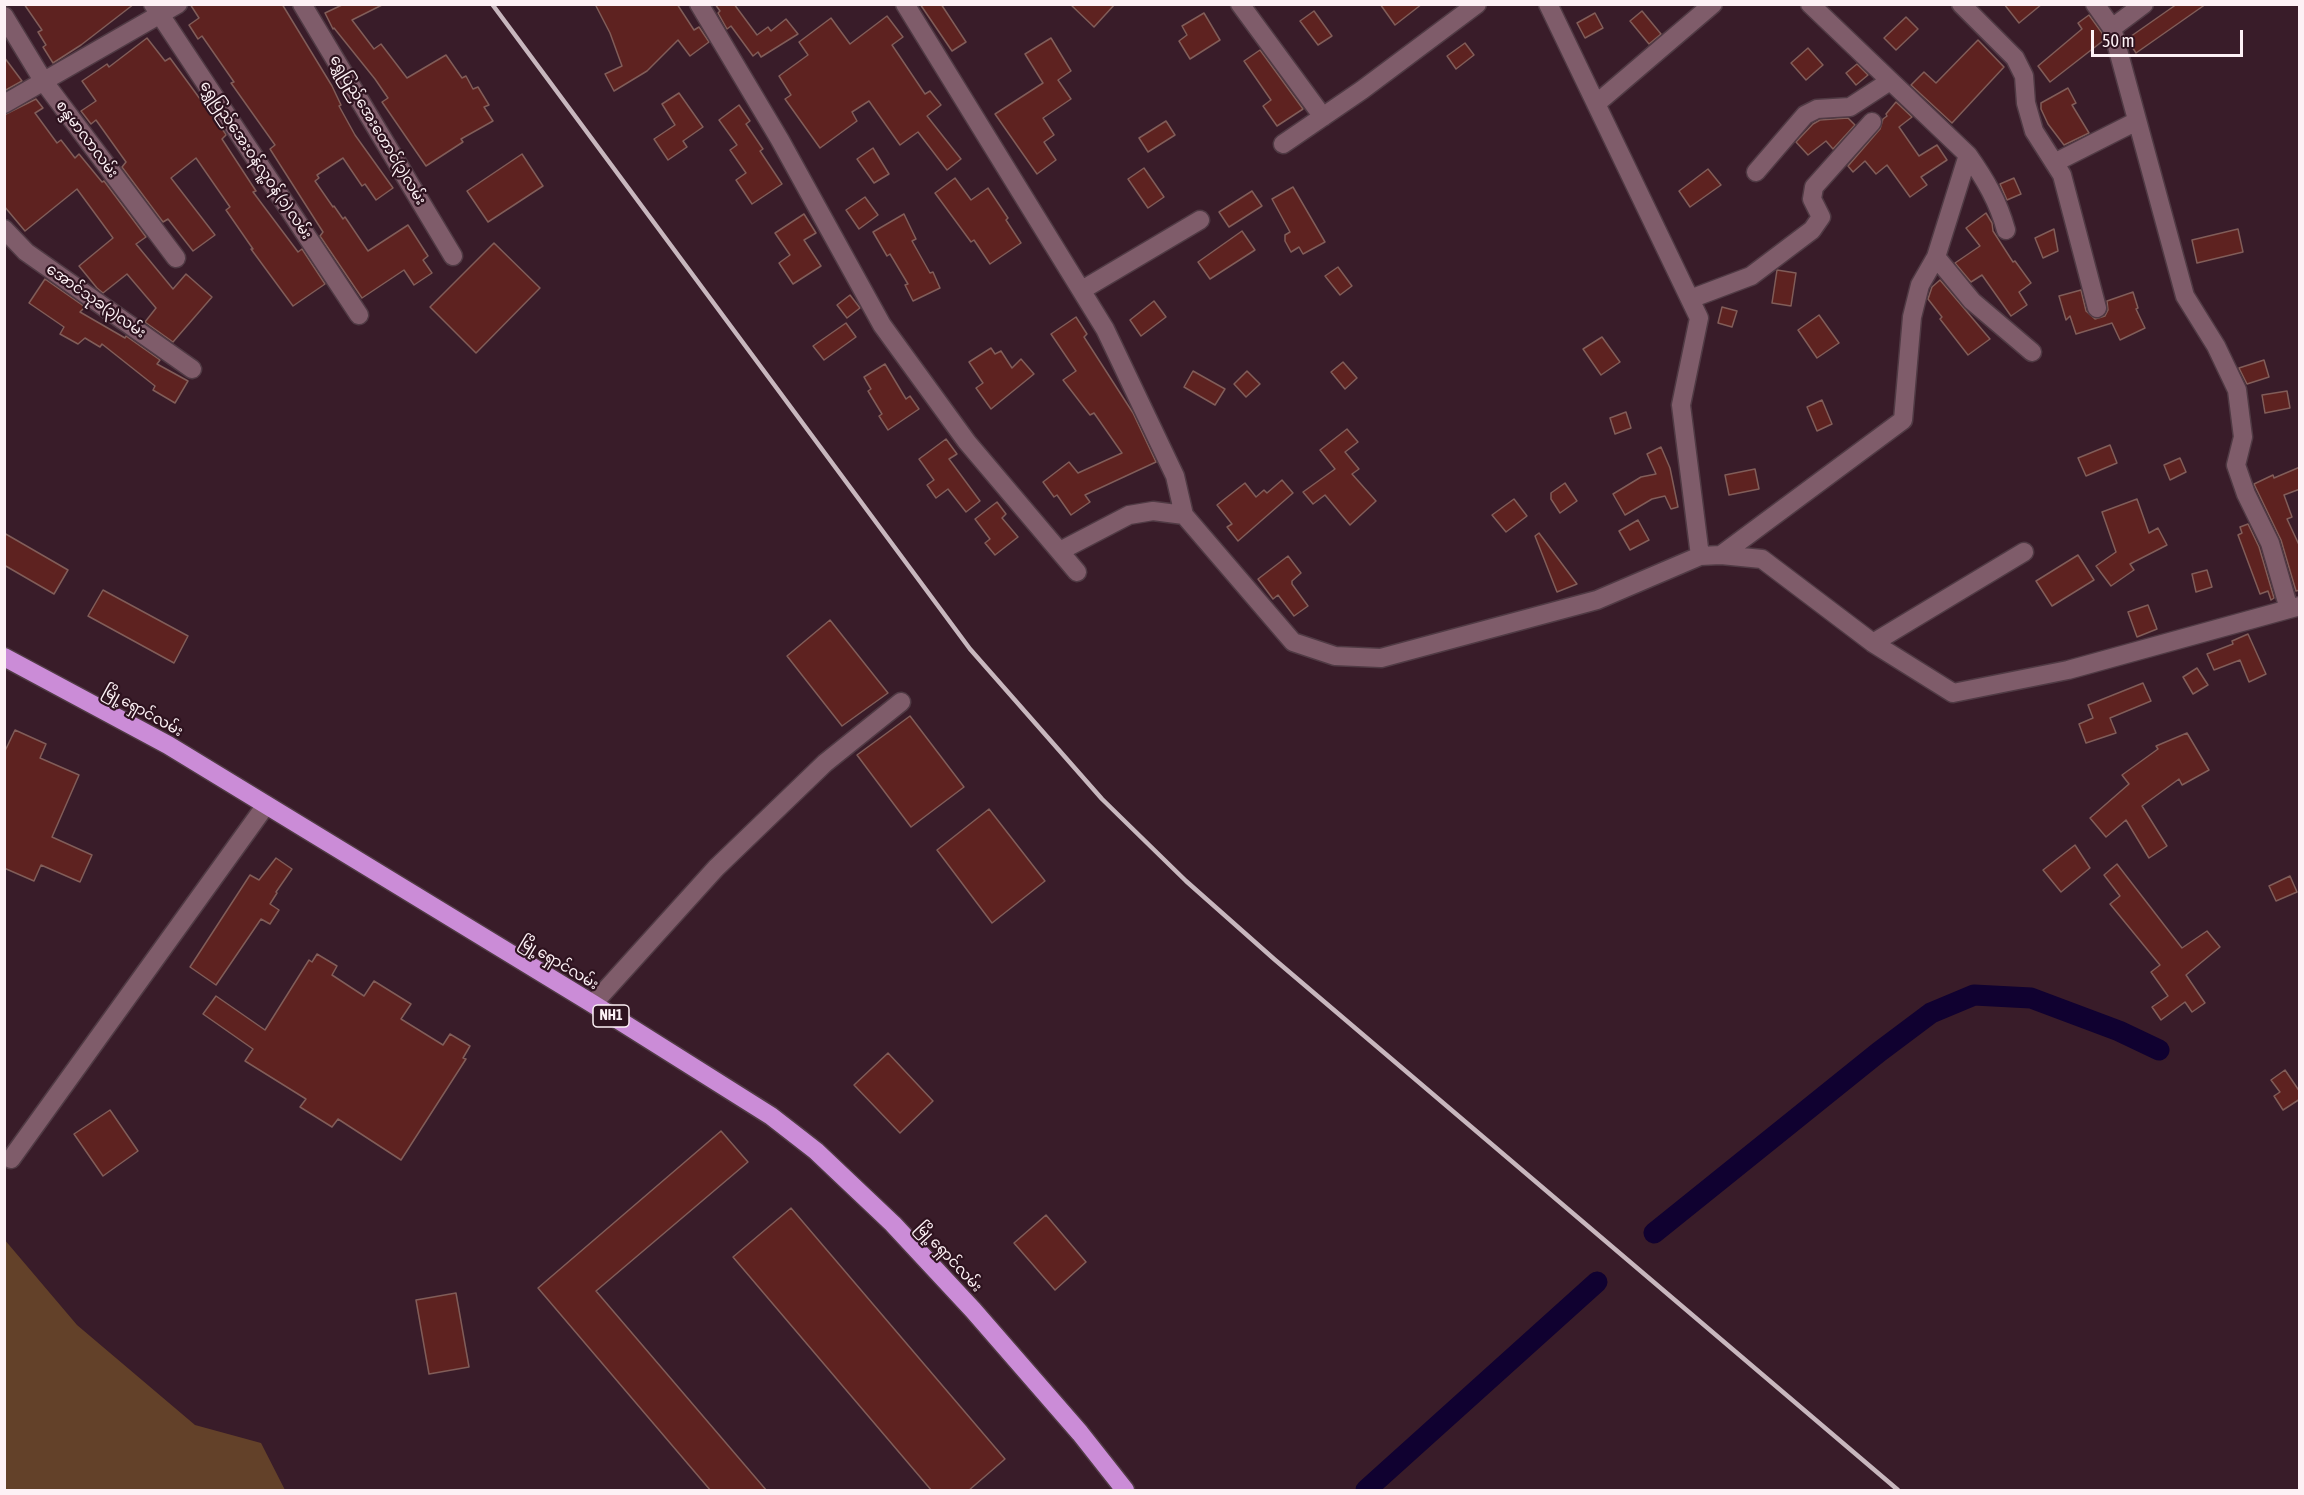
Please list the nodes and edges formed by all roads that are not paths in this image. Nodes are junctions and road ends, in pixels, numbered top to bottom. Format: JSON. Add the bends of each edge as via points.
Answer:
{"nodes":[{"id":1,"x":178,"y":4,"type":"edge"},
{"id":2,"x":302,"y":4,"type":"edge"},
{"id":3,"x":699,"y":4,"type":"edge"},
{"id":4,"x":905,"y":4,"type":"edge"},
{"id":5,"x":1240,"y":4,"type":"edge"},
{"id":6,"x":1477,"y":4,"type":"edge"},
{"id":7,"x":1548,"y":4,"type":"edge"},
{"id":8,"x":1713,"y":4,"type":"edge"},
{"id":9,"x":1810,"y":4,"type":"edge"},
{"id":10,"x":1960,"y":4,"type":"edge"},
{"id":11,"x":2095,"y":4,"type":"edge"},
{"id":12,"x":2144,"y":4,"type":"edge"},
{"id":13,"x":157,"y":10,"type":"edge"},
{"id":14,"x":4,"y":16,"type":"edge"},
{"id":15,"x":2112,"y":28,"type":"junction"},
{"id":16,"x":1890,"y":81,"type":"junction"},
{"id":17,"x":44,"y":82,"type":"junction"},
{"id":18,"x":4,"y":104,"type":"edge"},
{"id":19,"x":1596,"y":104,"type":"junction"},
{"id":20,"x":1323,"y":117,"type":"junction"},
{"id":21,"x":2137,"y":121,"type":"junction"},
{"id":22,"x":1872,"y":122,"type":"dead end"},
{"id":23,"x":1283,"y":144,"type":"dead end"},
{"id":24,"x":1968,"y":155,"type":"junction"},
{"id":25,"x":2056,"y":162,"type":"junction"},
{"id":26,"x":1756,"y":172,"type":"dead end"},
{"id":27,"x":1200,"y":220,"type":"dead end"},
{"id":28,"x":4,"y":229,"type":"edge"},
{"id":29,"x":2006,"y":230,"type":"dead end"},
{"id":30,"x":453,"y":256,"type":"dead end"},
{"id":31,"x":1936,"y":257,"type":"junction"},
{"id":32,"x":176,"y":258,"type":"dead end"},
{"id":33,"x":1082,"y":290,"type":"junction"},
{"id":34,"x":1690,"y":299,"type":"junction"},
{"id":35,"x":2097,"y":309,"type":"dead end"},
{"id":36,"x":358,"y":315,"type":"dead end"},
{"id":37,"x":2032,"y":352,"type":"dead end"},
{"id":38,"x":192,"y":369,"type":"dead end"},
{"id":39,"x":1184,"y":515,"type":"junction"},
{"id":40,"x":1060,"y":551,"type":"junction"},
{"id":41,"x":2024,"y":552,"type":"dead end"},
{"id":42,"x":1721,"y":555,"type":"junction"},
{"id":43,"x":1700,"y":556,"type":"junction"},
{"id":44,"x":1077,"y":572,"type":"dead end"},
{"id":45,"x":2294,"y":608,"type":"edge"},
{"id":46,"x":1873,"y":643,"type":"junction"},
{"id":47,"x":4,"y":657,"type":"edge"},
{"id":48,"x":901,"y":702,"type":"dead end"},
{"id":49,"x":266,"y":805,"type":"junction"},
{"id":50,"x":593,"y":1004,"type":"junction"},
{"id":51,"x":11,"y":1159,"type":"dead end"},
{"id":52,"x":1125,"y":1491,"type":"edge"}],
"edges":[{"from":1,"to":13,"type":"street"},
{"from":2,"to":30,"type":"street","name":"ရွှေပြည်အေးတောင်(၃)လမ်း"},
{"from":3,"to":40,"type":"street","via":[[780,140],[882,325],[967,442]]},
{"from":4,"to":33,"type":"street"},
{"from":5,"to":20,"type":"street"},
{"from":6,"to":20,"type":"street"},
{"from":7,"to":19,"type":"street"},
{"from":8,"to":19,"type":"street"},
{"from":9,"to":16,"type":"street"},
{"from":10,"to":25,"type":"street","via":[[2015,58],[2024,76],[2034,131]]},
{"from":11,"to":15,"type":"street"},
{"from":12,"to":15,"type":"street"},
{"from":13,"to":17,"type":"street"},
{"from":13,"to":36,"type":"street","name":"ရွှေပြည်အေးဝန်လူ့ဝန် (၁) လမ်း"},
{"from":14,"to":17,"type":"street","name":"စန္ဒမာလာလမ်း"},
{"from":15,"to":21,"type":"street"},
{"from":16,"to":24,"type":"street"},
{"from":16,"to":26,"type":"street","via":[[1850,107],[1817,109],[1805,114]]},
{"from":17,"to":18,"type":"street"},
{"from":17,"to":32,"type":"street","name":"စန္ဒမာလာလမ်း"},
{"from":19,"to":34,"type":"street"},
{"from":20,"to":23,"type":"street"},
{"from":21,"to":25,"type":"street"},
{"from":21,"to":45,"type":"street","via":[[2185,296],[2216,346],[2236,390],[2242,437],[2236,465]]},
{"from":22,"to":34,"type":"street","via":[[1814,187],[1812,199],[1821,217],[1812,230],[1751,276]]},
{"from":24,"to":29,"type":"street","via":[[2000,207]]},
{"from":24,"to":31,"type":"street"},
{"from":25,"to":35,"type":"street"},
{"from":27,"to":33,"type":"street"},
{"from":28,"to":38,"type":"street","name":"အောင်သုခ(၃)လမ်း","via":[[26,252]]},
{"from":31,"to":37,"type":"street","via":[[1972,301]]},
{"from":31,"to":42,"type":"street","via":[[1920,285],[1912,317],[1903,420]]},
{"from":33,"to":39,"type":"street","via":[[1105,328],[1175,476]]},
{"from":34,"to":43,"type":"street","via":[[1699,318],[1681,405]]},
{"from":39,"to":40,"type":"street","via":[[1153,511],[1129,515]]},
{"from":39,"to":43,"type":"street","via":[[1293,642],[1335,656],[1381,658],[1586,603]]},
{"from":40,"to":44,"type":"street"},
{"from":41,"to":46,"type":"street"},
{"from":42,"to":43,"type":"street"},
{"from":42,"to":46,"type":"street","via":[[1762,559]]},
{"from":45,"to":46,"type":"street","via":[[2068,670],[1953,693]]},
{"from":47,"to":49,"type":"highway","name":"မြို့ရှောင်လမ်း","number":"NH1","via":[[168,745]]},
{"from":48,"to":50,"type":"street","via":[[825,763],[716,868]]},
{"from":49,"to":50,"type":"highway","name":"မြို့ရှောင်လမ်း","number":"NH1"},
{"from":49,"to":51,"type":"street"},
{"from":50,"to":52,"type":"highway","name":"မြို့ရှောင်လမ်း","number":"NH1","via":[[771,1116],[831,1164],[973,1310]]}]}
